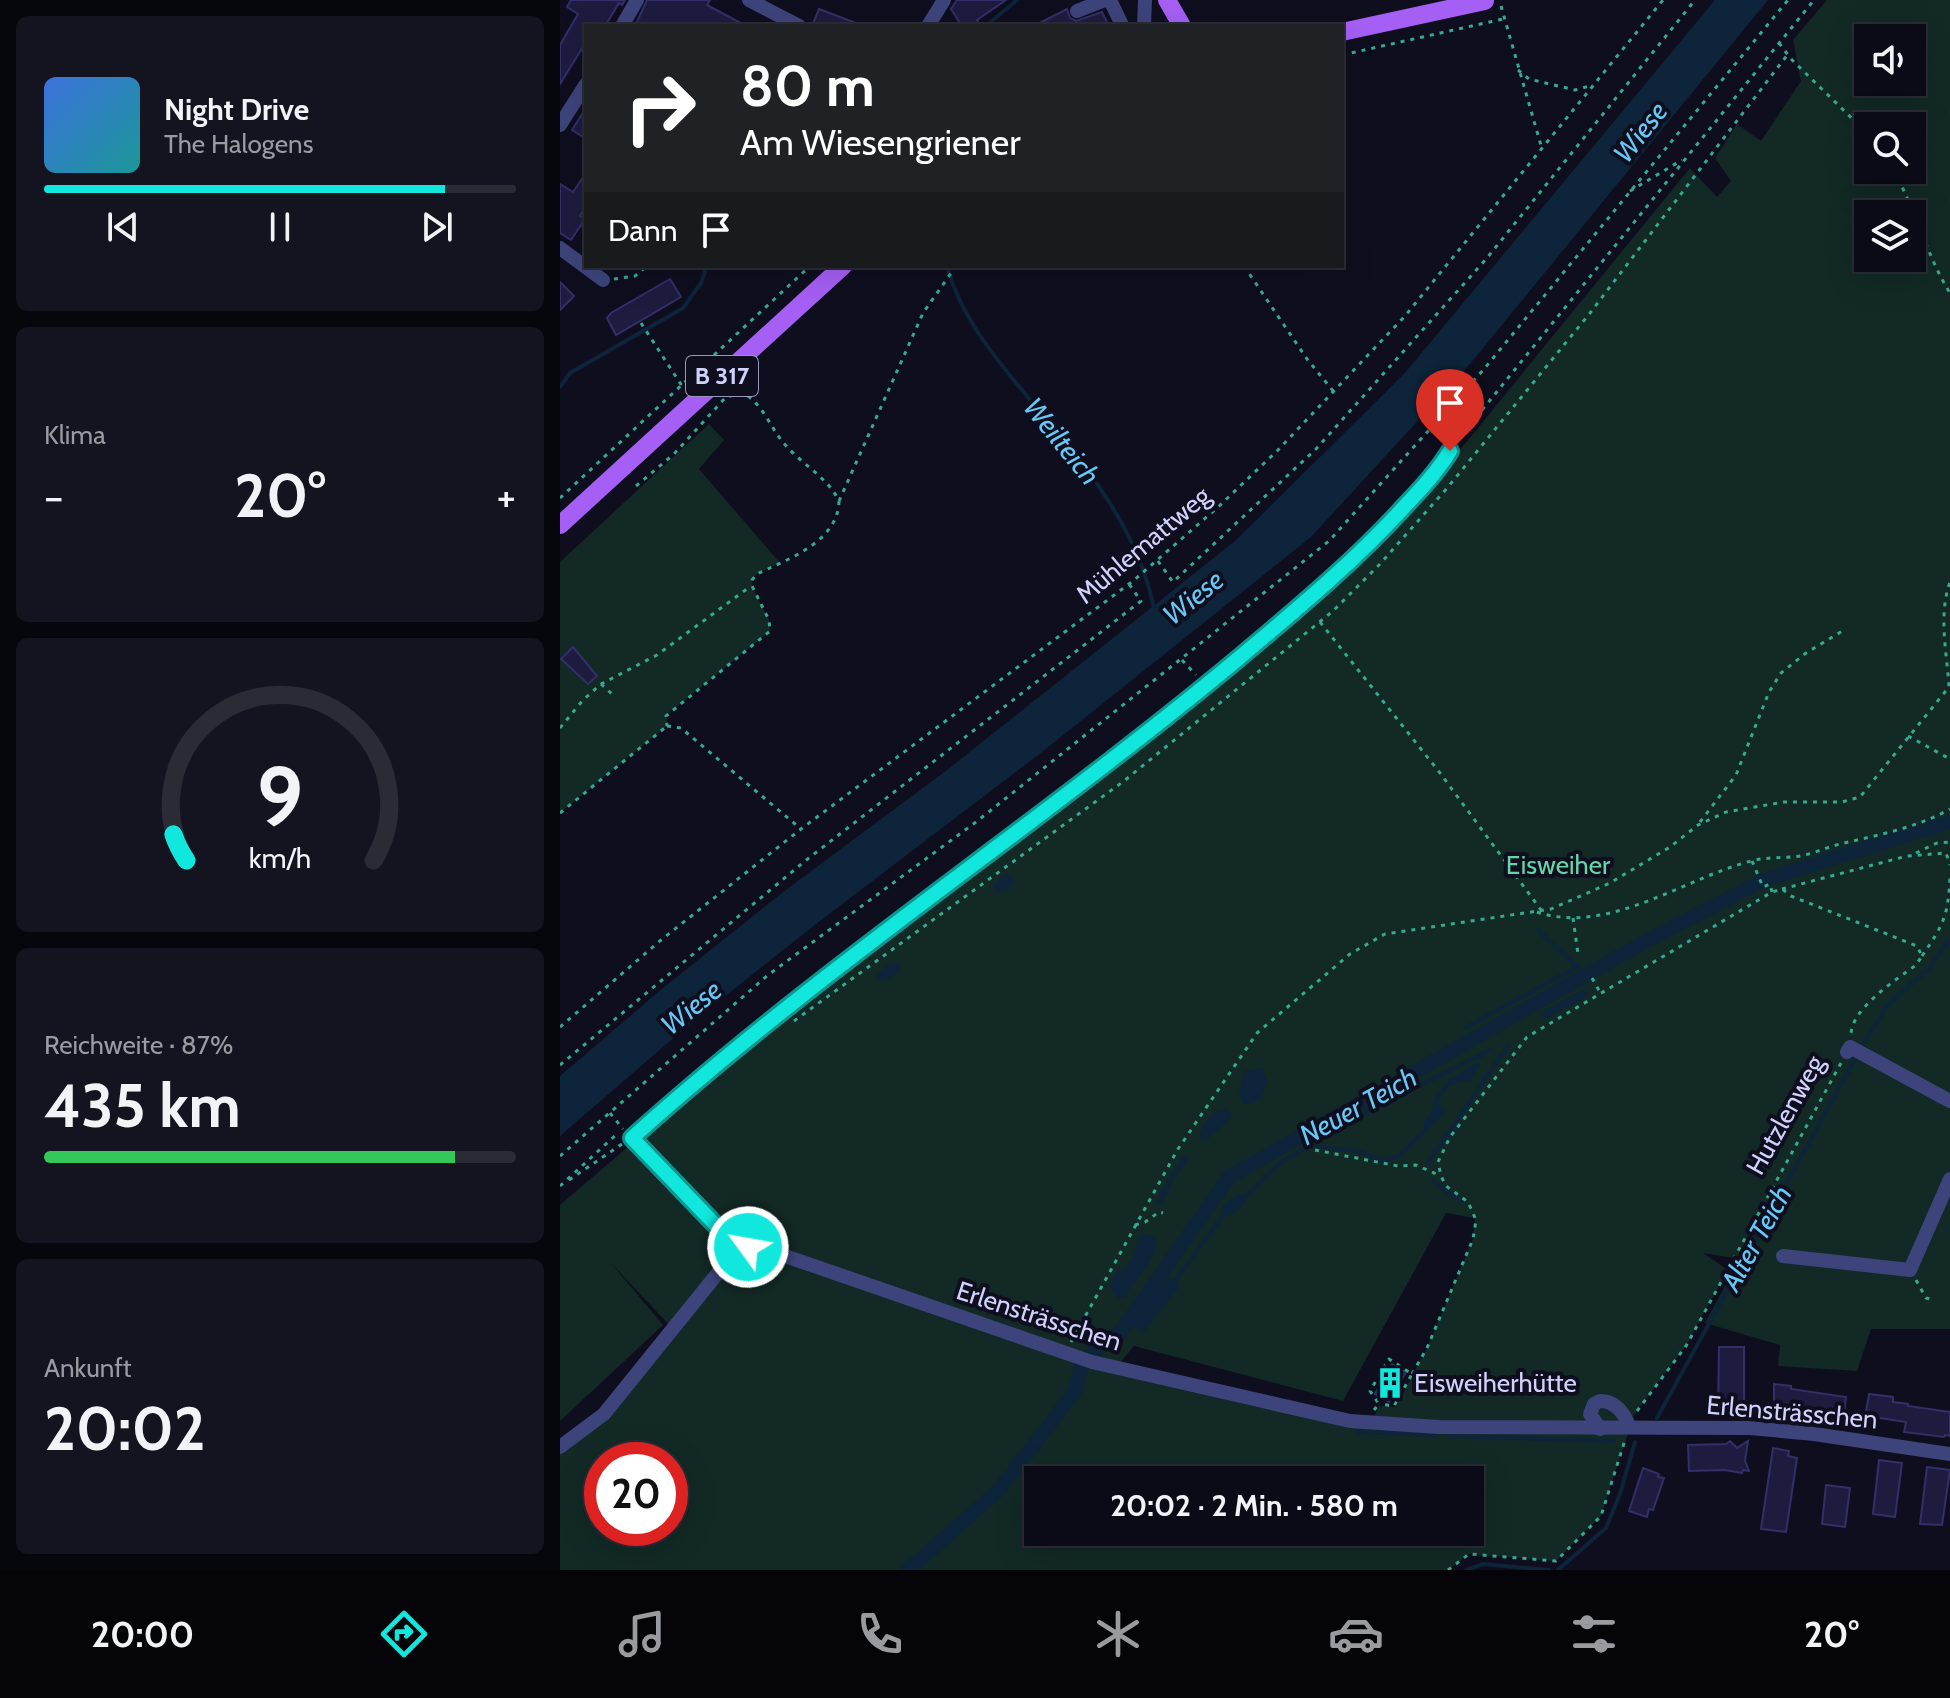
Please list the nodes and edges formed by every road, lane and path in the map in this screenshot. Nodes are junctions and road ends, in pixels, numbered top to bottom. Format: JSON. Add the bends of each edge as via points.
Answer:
{"nodes":[{"id":1,"x":637,"y":0,"type":"edge"},
{"id":2,"x":749,"y":0,"type":"edge"},
{"id":3,"x":944,"y":0,"type":"edge"},
{"id":4,"x":1108,"y":0,"type":"edge"},
{"id":5,"x":1145,"y":0,"type":"edge"},
{"id":6,"x":1166,"y":0,"type":"edge"},
{"id":7,"x":1500,"y":0,"type":"edge"},
{"id":8,"x":1663,"y":0,"type":"edge"},
{"id":9,"x":1695,"y":0,"type":"edge"},
{"id":10,"x":1788,"y":0,"type":"edge"},
{"id":11,"x":1814,"y":0,"type":"edge"},
{"id":12,"x":1485,"y":1,"type":"edge"},
{"id":13,"x":1077,"y":11,"type":"dead end"},
{"id":14,"x":1503,"y":19,"type":"junction"},
{"id":15,"x":623,"y":24,"type":"edge"},
{"id":16,"x":795,"y":24,"type":"edge"},
{"id":17,"x":929,"y":24,"type":"edge"},
{"id":18,"x":1121,"y":24,"type":"edge"},
{"id":19,"x":1144,"y":24,"type":"edge"},
{"id":20,"x":1166,"y":24,"type":"edge"},
{"id":21,"x":1181,"y":24,"type":"edge"},
{"id":22,"x":1344,"y":32,"type":"edge"},
{"id":23,"x":1779,"y":43,"type":"junction"},
{"id":24,"x":1788,"y":54,"type":"junction"},
{"id":25,"x":1344,"y":55,"type":"edge"},
{"id":26,"x":1518,"y":70,"type":"junction"},
{"id":27,"x":1765,"y":81,"type":"dead end"},
{"id":28,"x":1595,"y":84,"type":"junction"},
{"id":29,"x":584,"y":87,"type":"edge"},
{"id":30,"x":1854,"y":120,"type":"edge"},
{"id":31,"x":560,"y":125,"type":"edge"},
{"id":32,"x":1542,"y":149,"type":"junction"},
{"id":33,"x":1686,"y":158,"type":"junction"},
{"id":34,"x":1901,"y":184,"type":"edge"},
{"id":35,"x":1628,"y":192,"type":"junction"},
{"id":36,"x":560,"y":248,"type":"edge"},
{"id":37,"x":584,"y":266,"type":"edge"},
{"id":38,"x":587,"y":268,"type":"edge"},
{"id":39,"x":645,"y":268,"type":"edge"},
{"id":40,"x":808,"y":268,"type":"edge"},
{"id":41,"x":841,"y":268,"type":"edge"},
{"id":42,"x":955,"y":268,"type":"edge"},
{"id":43,"x":1245,"y":268,"type":"edge"},
{"id":44,"x":603,"y":280,"type":"joint"},
{"id":45,"x":1950,"y":293,"type":"edge"},
{"id":46,"x":641,"y":323,"type":"dead end"},
{"id":47,"x":682,"y":386,"type":"junction"},
{"id":48,"x":1334,"y":392,"type":"junction"},
{"id":49,"x":1450,"y":451,"type":"joint"},
{"id":50,"x":636,"y":486,"type":"dead end"},
{"id":51,"x":560,"y":498,"type":"edge"},
{"id":52,"x":839,"y":501,"type":"junction"},
{"id":53,"x":560,"y":525,"type":"edge"},
{"id":54,"x":1157,"y":562,"type":"junction"},
{"id":55,"x":1131,"y":582,"type":"junction"},
{"id":56,"x":1950,"y":582,"type":"edge"},
{"id":57,"x":752,"y":586,"type":"junction"},
{"id":58,"x":1320,"y":622,"type":"dead end"},
{"id":59,"x":1844,"y":630,"type":"dead end"},
{"id":60,"x":1182,"y":660,"type":"junction"},
{"id":61,"x":1198,"y":678,"type":"dead end"},
{"id":62,"x":601,"y":684,"type":"junction"},
{"id":63,"x":613,"y":695,"type":"dead end"},
{"id":64,"x":667,"y":726,"type":"junction"},
{"id":65,"x":560,"y":728,"type":"edge"},
{"id":66,"x":1908,"y":736,"type":"junction"},
{"id":67,"x":1950,"y":759,"type":"edge"},
{"id":68,"x":1950,"y":809,"type":"edge"},
{"id":69,"x":560,"y":813,"type":"edge"},
{"id":70,"x":1698,"y":825,"type":"junction"},
{"id":71,"x":801,"y":829,"type":"junction"},
{"id":72,"x":1950,"y":842,"type":"edge"},
{"id":73,"x":1912,"y":855,"type":"junction"},
{"id":74,"x":1752,"y":861,"type":"junction"},
{"id":75,"x":1950,"y":865,"type":"edge"},
{"id":76,"x":1950,"y":878,"type":"edge"},
{"id":77,"x":1782,"y":889,"type":"junction"},
{"id":78,"x":1772,"y":892,"type":"junction"},
{"id":79,"x":1541,"y":910,"type":"junction"},
{"id":80,"x":1533,"y":911,"type":"junction"},
{"id":81,"x":1573,"y":918,"type":"junction"},
{"id":82,"x":1578,"y":954,"type":"dead end"},
{"id":83,"x":1922,"y":956,"type":"junction"},
{"id":84,"x":1592,"y":978,"type":"dead end"},
{"id":85,"x":1601,"y":994,"type":"junction"},
{"id":86,"x":560,"y":1027,"type":"edge"},
{"id":87,"x":1848,"y":1050,"type":"junction"},
{"id":88,"x":560,"y":1065,"type":"edge"},
{"id":89,"x":1950,"y":1101,"type":"edge"},
{"id":90,"x":610,"y":1112,"type":"junction"},
{"id":91,"x":627,"y":1133,"type":"junction"},
{"id":92,"x":1315,"y":1150,"type":"dead end"},
{"id":93,"x":560,"y":1156,"type":"edge"},
{"id":94,"x":1441,"y":1176,"type":"junction"},
{"id":95,"x":1950,"y":1179,"type":"edge"},
{"id":96,"x":565,"y":1181,"type":"junction"},
{"id":97,"x":560,"y":1186,"type":"edge"},
{"id":98,"x":1163,"y":1213,"type":"dead end"},
{"id":99,"x":1135,"y":1225,"type":"junction"},
{"id":100,"x":734,"y":1248,"type":"junction"},
{"id":101,"x":1783,"y":1256,"type":"dead end"},
{"id":102,"x":1910,"y":1270,"type":"junction"},
{"id":103,"x":1935,"y":1300,"type":"dead end"},
{"id":104,"x":1080,"y":1358,"type":"junction"},
{"id":105,"x":1412,"y":1374,"type":"junction"},
{"id":106,"x":1379,"y":1404,"type":"junction"},
{"id":107,"x":1368,"y":1422,"type":"junction"},
{"id":108,"x":1629,"y":1426,"type":"junction"},
{"id":109,"x":1600,"y":1429,"type":"junction"},
{"id":110,"x":560,"y":1447,"type":"edge"},
{"id":111,"x":1950,"y":1454,"type":"edge"},
{"id":112,"x":1448,"y":1570,"type":"edge"}],
"edges":[{"from":1,"to":15,"type":"street"},
{"from":2,"to":16,"type":"street"},
{"from":3,"to":17,"type":"street"},
{"from":4,"to":13,"type":"street"},
{"from":4,"to":18,"type":"street"},
{"from":5,"to":19,"type":"street"},
{"from":6,"to":20,"type":"main road"},
{"from":6,"to":21,"type":"main road"},
{"from":7,"to":14,"type":"path"},
{"from":8,"to":28,"type":"path","name":"Mühlemattweg"},
{"from":9,"to":54,"type":"path","via":[[1487,258],[1316,449],[1173,582]]},
{"from":10,"to":35,"type":"path"},
{"from":11,"to":23,"type":"path"},
{"from":12,"to":22,"type":"main road"},
{"from":14,"to":25,"type":"path"},
{"from":14,"to":26,"type":"path"},
{"from":23,"to":24,"type":"path"},
{"from":23,"to":33,"type":"path"},
{"from":24,"to":27,"type":"path"},
{"from":24,"to":30,"type":"path"},
{"from":26,"to":28,"type":"path","via":[[1529,79],[1575,90]]},
{"from":26,"to":32,"type":"path"},
{"from":28,"to":32,"type":"path","name":"Mühlemattweg"},
{"from":29,"to":31,"type":"street"},
{"from":32,"to":48,"type":"path","name":"Mühlemattweg","via":[[1405,316]]},
{"from":33,"to":35,"type":"path"},
{"from":33,"to":49,"type":"path"},
{"from":34,"to":45,"type":"path"},
{"from":35,"to":60,"type":"path","via":[[1484,369],[1329,541]]},
{"from":36,"to":37,"type":"street"},
{"from":38,"to":44,"type":"street"},
{"from":39,"to":44,"type":"path","via":[[635,276]]},
{"from":40,"to":47,"type":"path"},
{"from":41,"to":53,"type":"main road","number":"B 317"},
{"from":42,"to":52,"type":"path","via":[[923,313]]},
{"from":43,"to":48,"type":"path"},
{"from":46,"to":47,"type":"path"},
{"from":47,"to":51,"type":"path"},
{"from":48,"to":54,"type":"path","name":"Mühlemattweg"},
{"from":49,"to":91,"type":"street","via":[[1375,539],[1294,612],[1150,731]]},
{"from":50,"to":52,"type":"path","via":[[660,468],[726,397],[742,393],[753,399],[783,443]]},
{"from":52,"to":57,"type":"path","via":[[828,532],[757,574]]},
{"from":54,"to":55,"type":"path","name":"Mühlemattweg"},
{"from":55,"to":71,"type":"path","name":"Mühlemattweg"},
{"from":55,"to":88,"type":"path","via":[[1141,601],[805,861]]},
{"from":56,"to":66,"type":"path","via":[[1944,599],[1949,687]]},
{"from":57,"to":62,"type":"path","via":[[657,655]]},
{"from":57,"to":64,"type":"path","via":[[770,631],[666,716]]},
{"from":58,"to":79,"type":"path"},
{"from":59,"to":70,"type":"path","via":[[1781,673],[1736,775]]},
{"from":60,"to":61,"type":"path"},
{"from":60,"to":90,"type":"path","via":[[976,822],[768,975]]},
{"from":62,"to":63,"type":"path"},
{"from":62,"to":65,"type":"path"},
{"from":64,"to":69,"type":"path"},
{"from":64,"to":71,"type":"path","via":[[681,728]]},
{"from":66,"to":67,"type":"path"},
{"from":66,"to":70,"type":"path","via":[[1860,797],[1738,808]]},
{"from":68,"to":74,"type":"path","via":[[1927,821],[1803,856]]},
{"from":70,"to":79,"type":"path","via":[[1610,883]]},
{"from":71,"to":86,"type":"path","name":"Mühlemattweg"},
{"from":72,"to":73,"type":"path"},
{"from":73,"to":75,"type":"path","via":[[1946,853]]},
{"from":73,"to":77,"type":"path"},
{"from":74,"to":78,"type":"path","via":[[1763,886],[1770,884]]},
{"from":74,"to":81,"type":"path","via":[[1663,896]]},
{"from":76,"to":83,"type":"path","via":[[1943,924]]},
{"from":77,"to":78,"type":"path"},
{"from":77,"to":83,"type":"path","via":[[1908,940]]},
{"from":78,"to":85,"type":"path"},
{"from":79,"to":80,"type":"path"},
{"from":80,"to":81,"type":"path"},
{"from":80,"to":99,"type":"path","via":[[1385,934],[1318,978],[1257,1033],[1178,1149]]},
{"from":81,"to":82,"type":"path"},
{"from":83,"to":87,"type":"path","via":[[1865,1006],[1850,1030]]},
{"from":84,"to":85,"type":"path"},
{"from":85,"to":94,"type":"path","via":[[1527,1037],[1450,1137],[1438,1162]]},
{"from":87,"to":89,"type":"street","name":"Hutzlenweg"},
{"from":87,"to":108,"type":"path","name":"Hutzlenweg","via":[[1686,1346]]},
{"from":90,"to":91,"type":"path"},
{"from":90,"to":93,"type":"path"},
{"from":91,"to":96,"type":"path"},
{"from":91,"to":96,"type":"path"},
{"from":91,"to":100,"type":"street"},
{"from":92,"to":94,"type":"path","via":[[1416,1165]]},
{"from":94,"to":105,"type":"path","via":[[1468,1202],[1475,1230]]},
{"from":95,"to":102,"type":"street"},
{"from":96,"to":97,"type":"path"},
{"from":98,"to":99,"type":"path"},
{"from":99,"to":104,"type":"path"},
{"from":100,"to":104,"type":"street","name":"Erlensträsschen","via":[[762,1248]]},
{"from":100,"to":110,"type":"street","via":[[604,1414]]},
{"from":101,"to":102,"type":"street"},
{"from":102,"to":103,"type":"path","via":[[1926,1298]]},
{"from":104,"to":107,"type":"street","name":"Erlensträsschen"},
{"from":105,"to":106,"type":"path","via":[[1394,1406]]},
{"from":105,"to":106,"type":"path","via":[[1389,1359],[1370,1391]]},
{"from":106,"to":107,"type":"path"},
{"from":107,"to":109,"type":"street","name":"Erlensträsschen"},
{"from":108,"to":109,"type":"street","name":"Erlensträsschen"},
{"from":108,"to":109,"type":"street","via":[[1613,1404],[1600,1401],[1590,1414]]},
{"from":108,"to":111,"type":"street","name":"Erlensträsschen","via":[[1750,1428]]},
{"from":108,"to":112,"type":"path","name":"Hutzlenweg","via":[[1601,1516],[1556,1561],[1469,1554]]}]}
